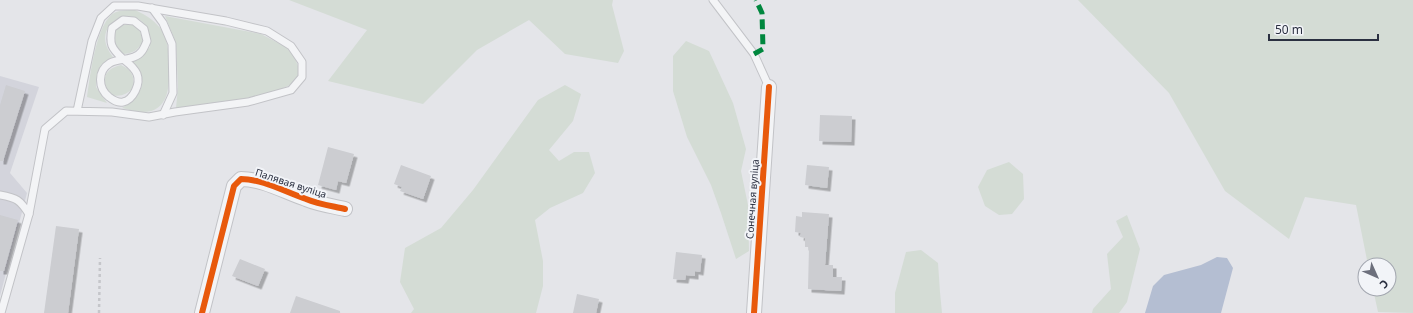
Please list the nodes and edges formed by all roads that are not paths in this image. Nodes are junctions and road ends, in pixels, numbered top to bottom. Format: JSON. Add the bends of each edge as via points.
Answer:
{"nodes":[{"id":1,"x":713,"y":0,"type":"edge"},
{"id":2,"x":152,"y":8,"type":"junction"},
{"id":3,"x":122,"y":59,"type":"junction"},
{"id":4,"x":769,"y":87,"type":"joint"},
{"id":5,"x":115,"y":102,"type":"junction"},
{"id":6,"x":77,"y":111,"type":"junction"},
{"id":7,"x":112,"y":112,"type":"junction"},
{"id":8,"x":163,"y":115,"type":"junction"},
{"id":9,"x":0,"y":196,"type":"edge"},
{"id":10,"x":345,"y":209,"type":"dead end"},
{"id":11,"x":29,"y":214,"type":"junction"},
{"id":12,"x":1,"y":313,"type":"edge"},
{"id":13,"x":202,"y":313,"type":"edge"},
{"id":14,"x":754,"y":313,"type":"edge"}],
"edges":[{"from":1,"to":4,"type":"lane","via":[[754,54]]},
{"from":2,"to":6,"type":"lane","via":[[114,6],[101,18],[92,41]]},
{"from":2,"to":8,"type":"lane","via":[[163,23],[172,44],[173,94]]},
{"from":2,"to":8,"type":"lane","via":[[267,31],[290,46],[302,62],[302,78],[290,90],[248,102]]},
{"from":3,"to":3,"type":"lane","via":[[113,50],[110,40],[112,28],[123,20],[134,21],[144,29],[147,41],[142,52],[133,58]]},
{"from":3,"to":5,"type":"lane","via":[[109,64],[101,73],[100,85]]},
{"from":3,"to":5,"type":"lane","via":[[131,65],[138,75],[138,85],[133,96],[124,102]]},
{"from":4,"to":14,"type":"street","name":"Сонечная вуліца"},
{"from":5,"to":7,"type":"lane"},
{"from":6,"to":7,"type":"lane"},
{"from":6,"to":11,"type":"lane","via":[[66,111],[45,129]]},
{"from":7,"to":8,"type":"lane","via":[[149,118]]},
{"from":9,"to":11,"type":"lane","via":[[12,197],[21,202]]},
{"from":10,"to":13,"type":"street","name":"Палявая вуліца","via":[[307,200],[249,179],[241,179],[234,186]]},
{"from":11,"to":12,"type":"lane"}]}
